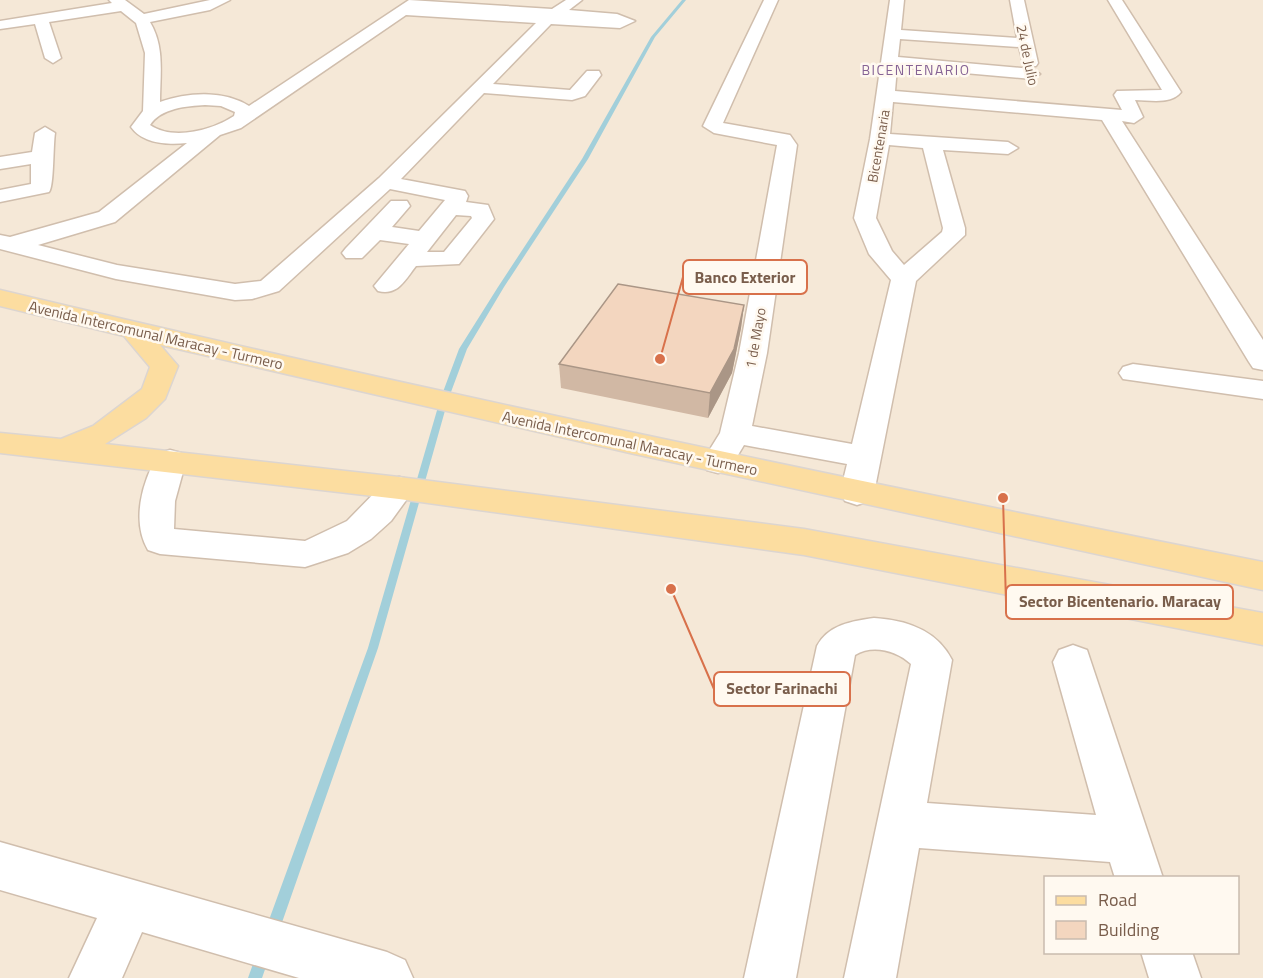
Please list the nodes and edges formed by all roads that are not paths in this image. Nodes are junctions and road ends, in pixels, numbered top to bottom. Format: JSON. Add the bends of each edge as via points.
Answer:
{"nodes":[{"id":1,"x":223,"y":0,"type":"edge"},
{"id":2,"x":575,"y":0,"type":"edge"},
{"id":3,"x":771,"y":0,"type":"edge"},
{"id":4,"x":897,"y":0,"type":"edge"},
{"id":5,"x":1017,"y":0,"type":"edge"},
{"id":6,"x":1115,"y":0,"type":"edge"},
{"id":7,"x":119,"y":3,"type":"edge"},
{"id":8,"x":411,"y":5,"type":"edge"},
{"id":9,"x":551,"y":16,"type":"junction"},
{"id":10,"x":41,"y":18,"type":"junction"},
{"id":11,"x":141,"y":19,"type":"junction"},
{"id":12,"x":0,"y":25,"type":"edge"},
{"id":13,"x":893,"y":34,"type":"junction"},
{"id":14,"x":1026,"y":43,"type":"junction"},
{"id":15,"x":53,"y":58,"type":"dead end"},
{"id":16,"x":890,"y":62,"type":"junction"},
{"id":17,"x":1032,"y":74,"type":"junction"},
{"id":18,"x":592,"y":75,"type":"dead end"},
{"id":19,"x":481,"y":88,"type":"junction"},
{"id":20,"x":150,"y":89,"type":"junction"},
{"id":21,"x":887,"y":96,"type":"junction"},
{"id":22,"x":182,"y":102,"type":"junction"},
{"id":23,"x":241,"y":110,"type":"junction"},
{"id":24,"x":1040,"y":110,"type":"junction"},
{"id":25,"x":152,"y":112,"type":"junction"},
{"id":26,"x":1108,"y":116,"type":"junction"},
{"id":27,"x":213,"y":132,"type":"junction"},
{"id":28,"x":45,"y":133,"type":"dead end"},
{"id":29,"x":880,"y":139,"type":"junction"},
{"id":30,"x":931,"y":143,"type":"junction"},
{"id":31,"x":1008,"y":148,"type":"dead end"},
{"id":32,"x":149,"y":158,"type":"junction"},
{"id":33,"x":0,"y":163,"type":"edge"},
{"id":34,"x":42,"y":164,"type":"junction"},
{"id":35,"x":0,"y":179,"type":"edge"},
{"id":36,"x":386,"y":182,"type":"junction"},
{"id":37,"x":0,"y":196,"type":"edge"},
{"id":38,"x":55,"y":199,"type":"dead end"},
{"id":39,"x":399,"y":206,"type":"dead end"},
{"id":40,"x":451,"y":208,"type":"junction"},
{"id":41,"x":0,"y":214,"type":"edge"},
{"id":42,"x":107,"y":217,"type":"junction"},
{"id":43,"x":375,"y":232,"type":"junction"},
{"id":44,"x":424,"y":239,"type":"junction"},
{"id":45,"x":5,"y":243,"type":"edge"},
{"id":46,"x":354,"y":253,"type":"dead end"},
{"id":47,"x":409,"y":259,"type":"junction"},
{"id":48,"x":89,"y":264,"type":"junction"},
{"id":49,"x":904,"y":279,"type":"junction"},
{"id":50,"x":387,"y":286,"type":"dead end"},
{"id":51,"x":0,"y":298,"type":"edge"},
{"id":52,"x":134,"y":331,"type":"junction"},
{"id":53,"x":1263,"y":362,"type":"edge"},
{"id":54,"x":1133,"y":374,"type":"dead end"},
{"id":55,"x":1263,"y":390,"type":"edge"},
{"id":56,"x":735,"y":433,"type":"junction"},
{"id":57,"x":0,"y":443,"type":"edge"},
{"id":58,"x":63,"y":451,"type":"junction"},
{"id":59,"x":867,"y":457,"type":"junction"},
{"id":60,"x":170,"y":461,"type":"junction"},
{"id":61,"x":718,"y":462,"type":"junction"},
{"id":62,"x":404,"y":489,"type":"junction"},
{"id":63,"x":857,"y":493,"type":"junction"},
{"id":64,"x":1263,"y":576,"type":"edge"},
{"id":65,"x":1263,"y":629,"type":"edge"},
{"id":66,"x":1073,"y":662,"type":"dead end"},
{"id":67,"x":901,"y":824,"type":"junction"},
{"id":68,"x":1133,"y":859,"type":"edge"},
{"id":69,"x":0,"y":866,"type":"edge"},
{"id":70,"x":130,"y":903,"type":"junction"},
{"id":71,"x":1167,"y":954,"type":"edge"},
{"id":72,"x":94,"y":978,"type":"edge"},
{"id":73,"x":387,"y":978,"type":"edge"},
{"id":74,"x":770,"y":978,"type":"edge"},
{"id":75,"x":870,"y":978,"type":"edge"},
{"id":76,"x":1175,"y":978,"type":"edge"}],
"edges":[{"from":1,"to":11,"type":"street"},
{"from":2,"to":9,"type":"street"},
{"from":3,"to":56,"type":"street","name":"1 de Mayo","via":[[712,126],[771,135],[787,145],[753,353]]},
{"from":4,"to":13,"type":"street","name":"Bicentenaria"},
{"from":5,"to":14,"type":"street","name":"24 de Julio"},
{"from":6,"to":26,"type":"street","via":[[1172,94],[1125,93],[1134,117]]},
{"from":7,"to":10,"type":"street"},
{"from":7,"to":11,"type":"street"},
{"from":8,"to":9,"type":"street"},
{"from":8,"to":23,"type":"street","via":[[282,93]]},
{"from":9,"to":19,"type":"street"},
{"from":10,"to":12,"type":"street"},
{"from":10,"to":15,"type":"street"},
{"from":11,"to":20,"type":"street","via":[[154,43]]},
{"from":13,"to":14,"type":"street"},
{"from":13,"to":16,"type":"street","name":"Bicentenaria"},
{"from":14,"to":17,"type":"street","name":"24 de Julio"},
{"from":16,"to":17,"type":"street"},
{"from":16,"to":21,"type":"street","name":"Bicentenaria"},
{"from":17,"to":24,"type":"street","name":"24 de Julio"},
{"from":18,"to":19,"type":"street","via":[[572,95]]},
{"from":19,"to":36,"type":"street"},
{"from":20,"to":22,"type":"street"},
{"from":20,"to":25,"type":"street"},
{"from":21,"to":24,"type":"street"},
{"from":21,"to":29,"type":"street","name":"Bicentenaria"},
{"from":22,"to":23,"type":"street","via":[[223,100]]},
{"from":22,"to":25,"type":"street"},
{"from":23,"to":27,"type":"street","via":[[234,124]]},
{"from":24,"to":26,"type":"street"},
{"from":25,"to":32,"type":"street","via":[[142,119],[140,127]]},
{"from":26,"to":53,"type":"street"},
{"from":27,"to":32,"type":"street"},
{"from":27,"to":32,"type":"street","via":[[176,137]]},
{"from":28,"to":34,"type":"street"},
{"from":29,"to":30,"type":"street"},
{"from":29,"to":49,"type":"street","name":"Bicentenaria","via":[[865,218],[881,254]]},
{"from":30,"to":31,"type":"street"},
{"from":30,"to":49,"type":"street","via":[[954,228],[952,235]]},
{"from":32,"to":42,"type":"street"},
{"from":33,"to":34,"type":"street"},
{"from":34,"to":35,"type":"street"},
{"from":34,"to":37,"type":"street","via":[[42,188]]},
{"from":36,"to":40,"type":"street","via":[[452,193],[457,201]]},
{"from":36,"to":48,"type":"street","via":[[270,286],[252,291],[192,285]]},
{"from":38,"to":41,"type":"street","via":[[47,206]]},
{"from":39,"to":43,"type":"street"},
{"from":40,"to":44,"type":"street"},
{"from":40,"to":47,"type":"street","via":[[480,210],[483,219],[451,259]]},
{"from":42,"to":45,"type":"street","via":[[59,233]]},
{"from":42,"to":48,"type":"street","via":[[87,239]]},
{"from":43,"to":44,"type":"street"},
{"from":43,"to":46,"type":"street"},
{"from":44,"to":47,"type":"street"},
{"from":45,"to":48,"type":"street"},
{"from":47,"to":50,"type":"street"},
{"from":49,"to":59,"type":"street"},
{"from":51,"to":52,"type":"main road","name":"Avenida Intercomunal Maracay - Turmero"},
{"from":52,"to":58,"type":"main road","via":[[164,366],[155,393],[104,433]]},
{"from":52,"to":61,"type":"main road","name":"Avenida Intercomunal Maracay - Turmero"},
{"from":54,"to":55,"type":"street"},
{"from":56,"to":59,"type":"street"},
{"from":56,"to":61,"type":"street","name":"1 de Mayo"},
{"from":57,"to":58,"type":"main road"},
{"from":58,"to":60,"type":"main road"},
{"from":59,"to":63,"type":"street"},
{"from":60,"to":62,"type":"main road"},
{"from":60,"to":62,"type":"street","via":[[154,514],[160,541],[305,554],[326,549],[375,521]]},
{"from":61,"to":63,"type":"main road","name":"Avenida Intercomunal Maracay - Turmero"},
{"from":62,"to":65,"type":"main road","via":[[804,542]]},
{"from":63,"to":64,"type":"main road","name":"Avenida Intercomunal Maracay - Turmero"},
{"from":66,"to":68,"type":"street"},
{"from":67,"to":68,"type":"street"},
{"from":67,"to":74,"type":"street","via":[[932,660],[920,646],[899,639],[880,634],[851,636],[837,646]]},
{"from":67,"to":75,"type":"street"},
{"from":69,"to":70,"type":"street"},
{"from":70,"to":72,"type":"street"},
{"from":70,"to":73,"type":"street"},
{"from":71,"to":76,"type":"street"}]}
